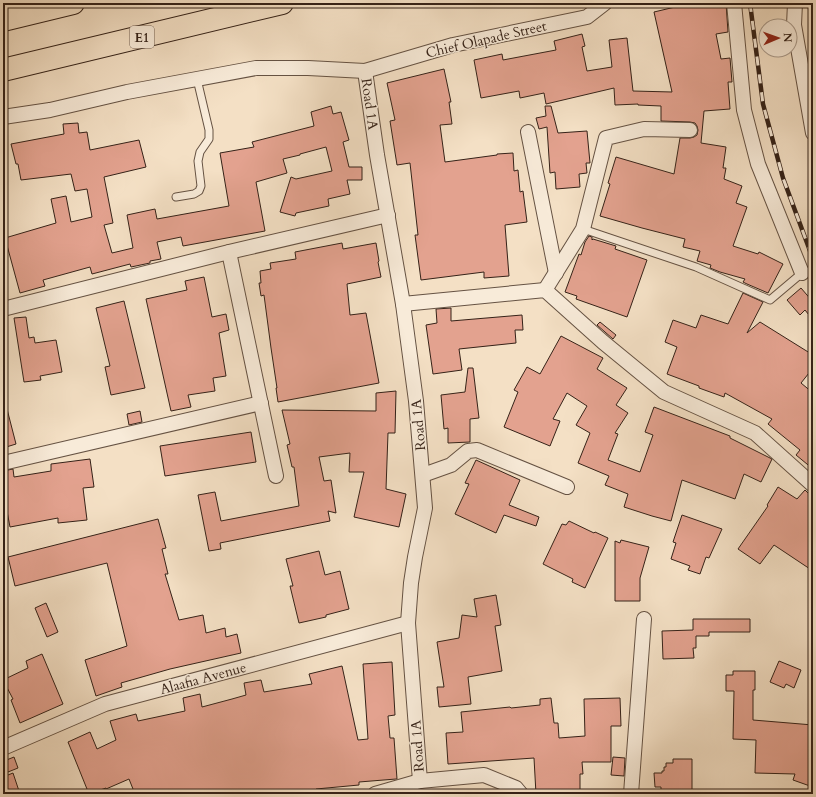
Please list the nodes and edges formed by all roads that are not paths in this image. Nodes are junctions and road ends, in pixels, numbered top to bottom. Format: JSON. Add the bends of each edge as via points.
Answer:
{"nodes":[{"id":1,"x":23,"y":3,"type":"edge"},
{"id":2,"x":73,"y":3,"type":"edge"},
{"id":3,"x":282,"y":3,"type":"edge"},
{"id":4,"x":605,"y":3,"type":"edge"},
{"id":5,"x":734,"y":3,"type":"edge"},
{"id":6,"x":795,"y":3,"type":"edge"},
{"id":7,"x":3,"y":10,"type":"edge"},
{"id":8,"x":3,"y":20,"type":"edge"},
{"id":9,"x":3,"y":70,"type":"edge"},
{"id":10,"x":365,"y":70,"type":"junction"},
{"id":11,"x":198,"y":79,"type":"junction"},
{"id":12,"x":3,"y":117,"type":"edge"},
{"id":13,"x":690,"y":130,"type":"dead end"},
{"id":14,"x":528,"y":132,"type":"dead end"},
{"id":15,"x":813,"y":133,"type":"edge"},
{"id":16,"x":176,"y":197,"type":"dead end"},
{"id":17,"x":388,"y":215,"type":"junction"},
{"id":18,"x":583,"y":229,"type":"junction"},
{"id":19,"x":229,"y":252,"type":"junction"},
{"id":20,"x":808,"y":272,"type":"edge"},
{"id":21,"x":556,"y":273,"type":"junction"},
{"id":22,"x":545,"y":290,"type":"junction"},
{"id":23,"x":403,"y":304,"type":"junction"},
{"id":24,"x":3,"y":309,"type":"edge"},
{"id":25,"x":261,"y":403,"type":"junction"},
{"id":26,"x":3,"y":463,"type":"edge"},
{"id":27,"x":423,"y":475,"type":"junction"},
{"id":28,"x":276,"y":476,"type":"dead end"},
{"id":29,"x":813,"y":485,"type":"edge"},
{"id":30,"x":567,"y":487,"type":"dead end"},
{"id":31,"x":644,"y":619,"type":"dead end"},
{"id":32,"x":408,"y":623,"type":"junction"},
{"id":33,"x":3,"y":748,"type":"edge"},
{"id":34,"x":420,"y":781,"type":"junction"},
{"id":35,"x":375,"y":794,"type":"edge"},
{"id":36,"x":521,"y":794,"type":"edge"},
{"id":37,"x":631,"y":794,"type":"edge"}],
"edges":[{"from":1,"to":7,"type":"street"},
{"from":2,"to":8,"type":"highway"},
{"from":3,"to":9,"type":"highway","number":"E1"},
{"from":4,"to":10,"type":"street","name":"Chief Olapade Street","via":[[587,17],[453,45]]},
{"from":5,"to":20,"type":"street","via":[[744,110],[758,164]]},
{"from":6,"to":15,"type":"street","via":[[794,25]]},
{"from":10,"to":11,"type":"street","name":"Chief Olapade Street","via":[[256,68]]},
{"from":10,"to":17,"type":"street","name":"Road 1A"},
{"from":11,"to":12,"type":"street","name":"Chief Olapade Street","via":[[50,110]]},
{"from":11,"to":16,"type":"lane","via":[[209,135],[198,161],[201,186],[194,194]]},
{"from":13,"to":18,"type":"street","via":[[644,129],[606,138]]},
{"from":14,"to":21,"type":"street"},
{"from":17,"to":19,"type":"street"},
{"from":17,"to":23,"type":"street","name":"Road 1A"},
{"from":18,"to":20,"type":"lane","via":[[696,266],[770,300]]},
{"from":18,"to":21,"type":"street"},
{"from":19,"to":24,"type":"street"},
{"from":19,"to":25,"type":"street"},
{"from":21,"to":22,"type":"street"},
{"from":22,"to":23,"type":"street"},
{"from":22,"to":29,"type":"street","via":[[664,392],[755,434]]},
{"from":23,"to":27,"type":"street","name":"Road 1A"},
{"from":25,"to":26,"type":"street"},
{"from":25,"to":28,"type":"street"},
{"from":27,"to":30,"type":"street","via":[[451,465],[468,451],[477,450]]},
{"from":27,"to":32,"type":"street","name":"Road 1A","via":[[425,508],[411,583]]},
{"from":31,"to":37,"type":"street"},
{"from":32,"to":33,"type":"street","name":"Alaafia Avenue","via":[[105,704]]},
{"from":32,"to":34,"type":"street","name":"Road 1A"},
{"from":34,"to":35,"type":"street"},
{"from":34,"to":36,"type":"street","via":[[484,775],[516,788]]}]}
